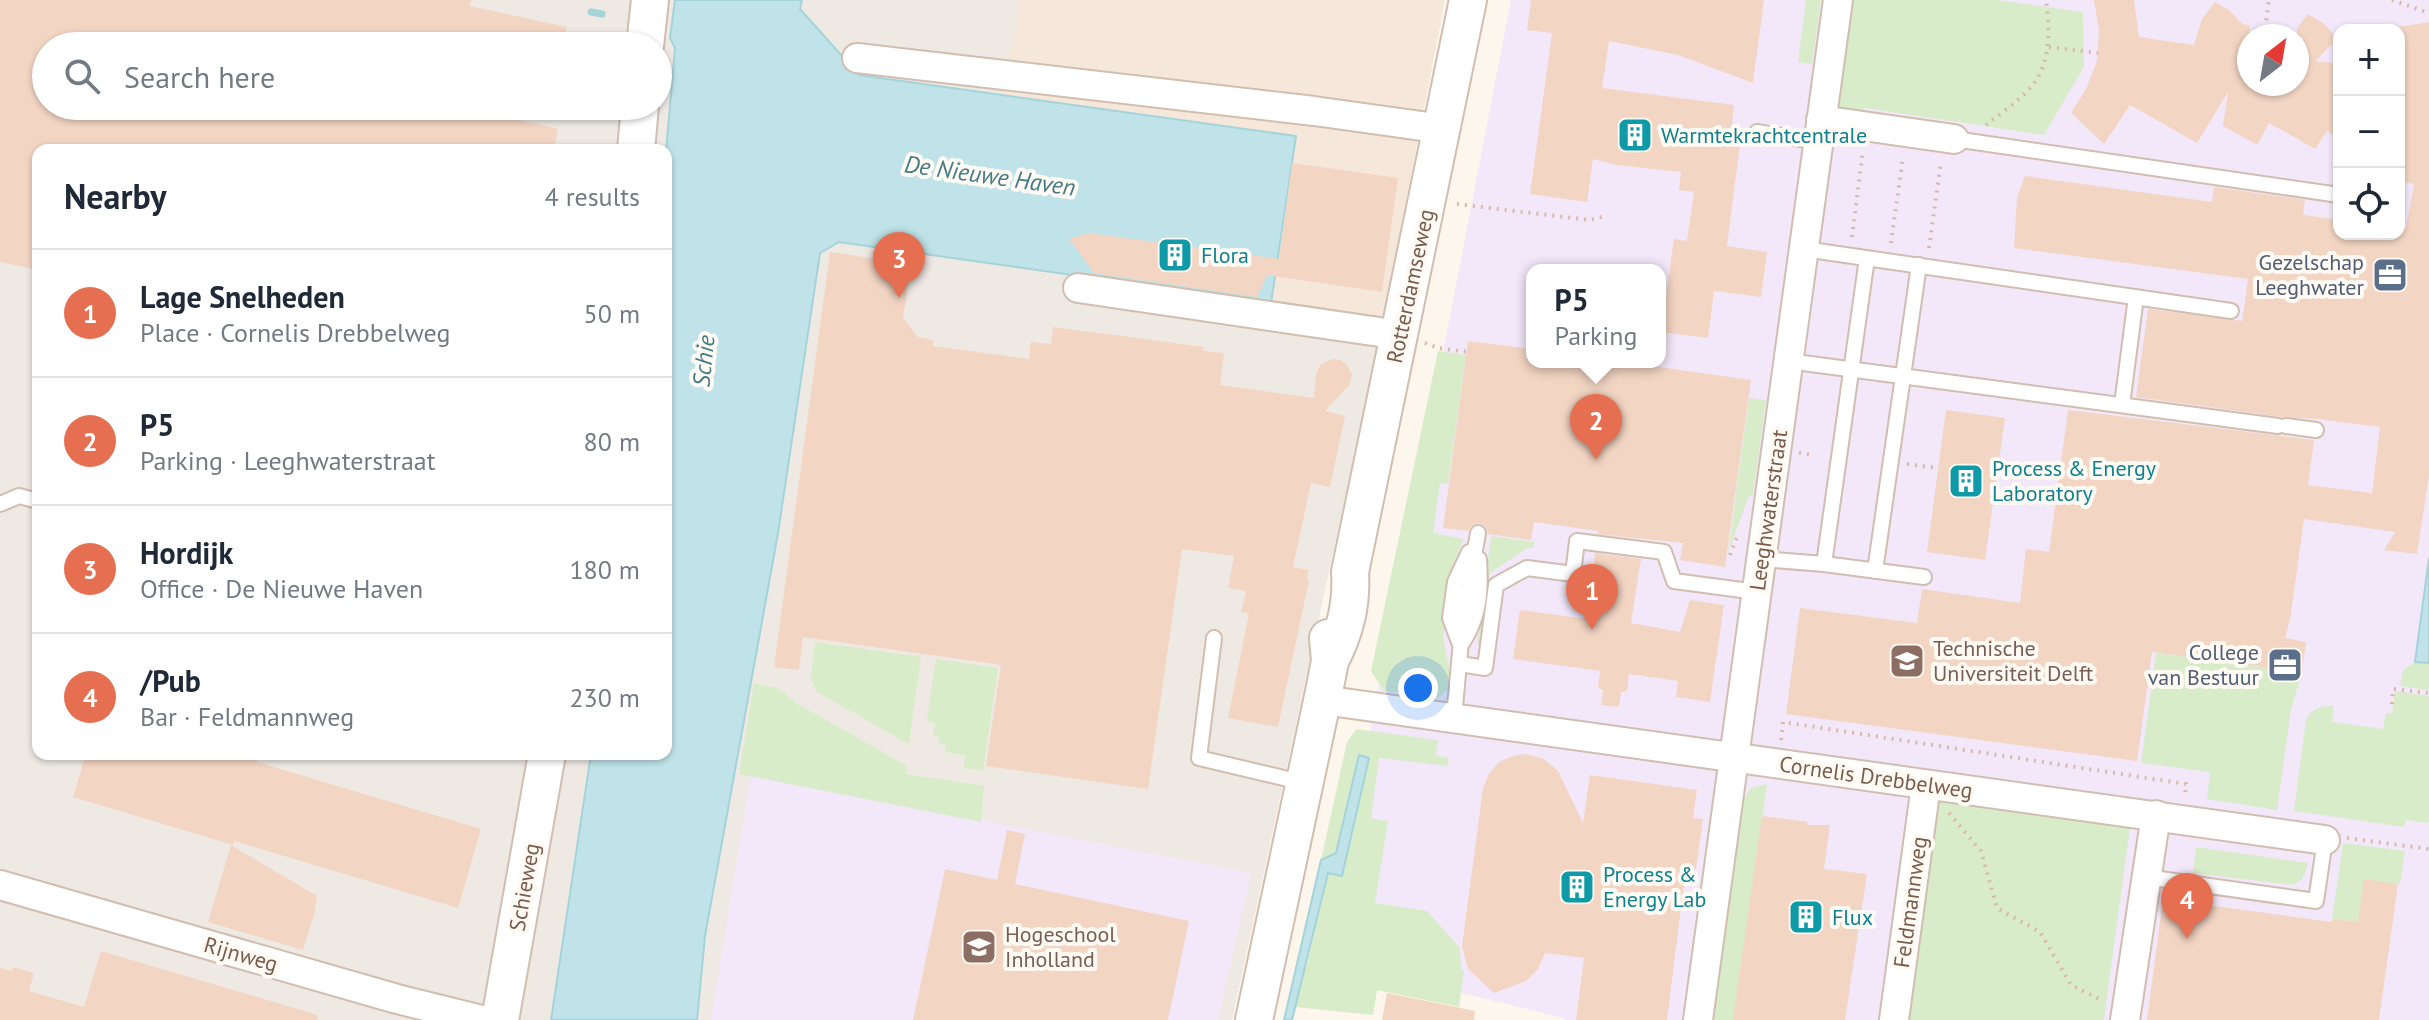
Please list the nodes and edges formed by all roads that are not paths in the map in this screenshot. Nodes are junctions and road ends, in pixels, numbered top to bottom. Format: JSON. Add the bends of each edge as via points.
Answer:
{"nodes":[{"id":1,"x":650,"y":0,"type":"edge"},
{"id":2,"x":1468,"y":0,"type":"edge"},
{"id":3,"x":1838,"y":0,"type":"edge"},
{"id":4,"x":647,"y":32,"type":"edge"},
{"id":5,"x":857,"y":58,"type":"dead end"},
{"id":6,"x":639,"y":120,"type":"edge"},
{"id":7,"x":1443,"y":129,"type":"junction"},
{"id":8,"x":1820,"y":131,"type":"junction"},
{"id":9,"x":1757,"y":132,"type":"dead end"},
{"id":10,"x":1955,"y":139,"type":"joint"},
{"id":11,"x":637,"y":144,"type":"edge"},
{"id":12,"x":2333,"y":194,"type":"edge"},
{"id":13,"x":1804,"y":249,"type":"junction"},
{"id":14,"x":1867,"y":258,"type":"junction"},
{"id":15,"x":1923,"y":266,"type":"junction"},
{"id":16,"x":1078,"y":288,"type":"dead end"},
{"id":17,"x":2136,"y":297,"type":"junction"},
{"id":18,"x":2231,"y":311,"type":"dead end"},
{"id":19,"x":1412,"y":339,"type":"junction"},
{"id":20,"x":1788,"y":361,"type":"junction"},
{"id":21,"x":1851,"y":370,"type":"junction"},
{"id":22,"x":1903,"y":377,"type":"junction"},
{"id":23,"x":2122,"y":405,"type":"junction"},
{"id":24,"x":2316,"y":430,"type":"dead end"},
{"id":25,"x":32,"y":499,"type":"edge"},
{"id":26,"x":0,"y":504,"type":"edge"},
{"id":27,"x":1478,"y":533,"type":"dead end"},
{"id":28,"x":1747,"y":557,"type":"junction"},
{"id":29,"x":1824,"y":564,"type":"junction"},
{"id":30,"x":1875,"y":571,"type":"junction"},
{"id":31,"x":1924,"y":577,"type":"dead end"},
{"id":32,"x":1757,"y":592,"type":"junction"},
{"id":33,"x":1214,"y":638,"type":"dead end"},
{"id":34,"x":1460,"y":664,"type":"junction"},
{"id":35,"x":1323,"y":700,"type":"junction"},
{"id":36,"x":1454,"y":718,"type":"junction"},
{"id":37,"x":1734,"y":758,"type":"junction"},
{"id":38,"x":546,"y":760,"type":"edge"},
{"id":39,"x":1305,"y":783,"type":"junction"},
{"id":40,"x":1925,"y":794,"type":"junction"},
{"id":41,"x":2169,"y":817,"type":"junction"},
{"id":42,"x":2325,"y":840,"type":"joint"},
{"id":43,"x":2146,"y":877,"type":"junction"},
{"id":44,"x":0,"y":885,"type":"edge"},
{"id":45,"x":2117,"y":1015,"type":"edge"},
{"id":46,"x":482,"y":1020,"type":"edge"},
{"id":47,"x":500,"y":1020,"type":"edge"},
{"id":48,"x":1254,"y":1020,"type":"edge"},
{"id":49,"x":1698,"y":1020,"type":"edge"},
{"id":50,"x":1894,"y":1020,"type":"edge"}],
"edges":[{"from":1,"to":4,"type":"street"},
{"from":2,"to":7,"type":"street","name":"Rotterdamseweg"},
{"from":3,"to":8,"type":"street","name":"Leeghwaterstraat"},
{"from":5,"to":7,"type":"street"},
{"from":6,"to":11,"type":"street"},
{"from":7,"to":19,"type":"street","name":"Rotterdamseweg"},
{"from":8,"to":9,"type":"lane"},
{"from":8,"to":10,"type":"street","via":[[1866,126]]},
{"from":8,"to":13,"type":"street","name":"Leeghwaterstraat"},
{"from":10,"to":12,"type":"lane"},
{"from":13,"to":14,"type":"lane"},
{"from":13,"to":20,"type":"street","name":"Leeghwaterstraat"},
{"from":14,"to":15,"type":"lane"},
{"from":14,"to":21,"type":"lane"},
{"from":15,"to":17,"type":"lane"},
{"from":15,"to":22,"type":"lane"},
{"from":16,"to":19,"type":"street"},
{"from":17,"to":18,"type":"lane"},
{"from":17,"to":23,"type":"lane"},
{"from":19,"to":35,"type":"street","name":"Rotterdamseweg","via":[[1350,572],[1337,591]]},
{"from":20,"to":21,"type":"lane"},
{"from":20,"to":28,"type":"street","name":"Leeghwaterstraat"},
{"from":21,"to":22,"type":"lane"},
{"from":21,"to":29,"type":"lane"},
{"from":22,"to":23,"type":"lane"},
{"from":22,"to":30,"type":"lane"},
{"from":23,"to":24,"type":"lane"},
{"from":25,"to":26,"type":"lane","via":[[19,496]]},
{"from":27,"to":34,"type":"lane"},
{"from":28,"to":29,"type":"lane"},
{"from":28,"to":32,"type":"street","name":"Leeghwaterstraat"},
{"from":29,"to":30,"type":"lane"},
{"from":30,"to":31,"type":"lane"},
{"from":32,"to":34,"type":"lane","via":[[1674,581],[1664,552],[1577,541],[1573,574],[1527,568],[1496,585],[1485,668]]},
{"from":32,"to":37,"type":"street","name":"Leeghwaterstraat"},
{"from":33,"to":39,"type":"lane","via":[[1199,758]]},
{"from":34,"to":36,"type":"lane"},
{"from":35,"to":36,"type":"street","name":"Cornelis Drebbelweg"},
{"from":35,"to":39,"type":"street","name":"Rotterdamseweg"},
{"from":36,"to":37,"type":"street","name":"Cornelis Drebbelweg"},
{"from":37,"to":40,"type":"street","name":"Cornelis Drebbelweg"},
{"from":37,"to":49,"type":"street","name":"Leeghwaterstraat"},
{"from":38,"to":47,"type":"street","name":"Schieweg"},
{"from":39,"to":48,"type":"street","name":"Rotterdamseweg"},
{"from":40,"to":41,"type":"street","name":"Cornelis Drebbelweg"},
{"from":40,"to":50,"type":"street","name":"Feldmannweg"},
{"from":41,"to":42,"type":"street","name":"Cornelis Drebbelweg"},
{"from":41,"to":43,"type":"street"},
{"from":42,"to":43,"type":"lane","via":[[2316,901]]},
{"from":43,"to":45,"type":"street"},
{"from":44,"to":46,"type":"street","name":"Rijnweg"}]}
